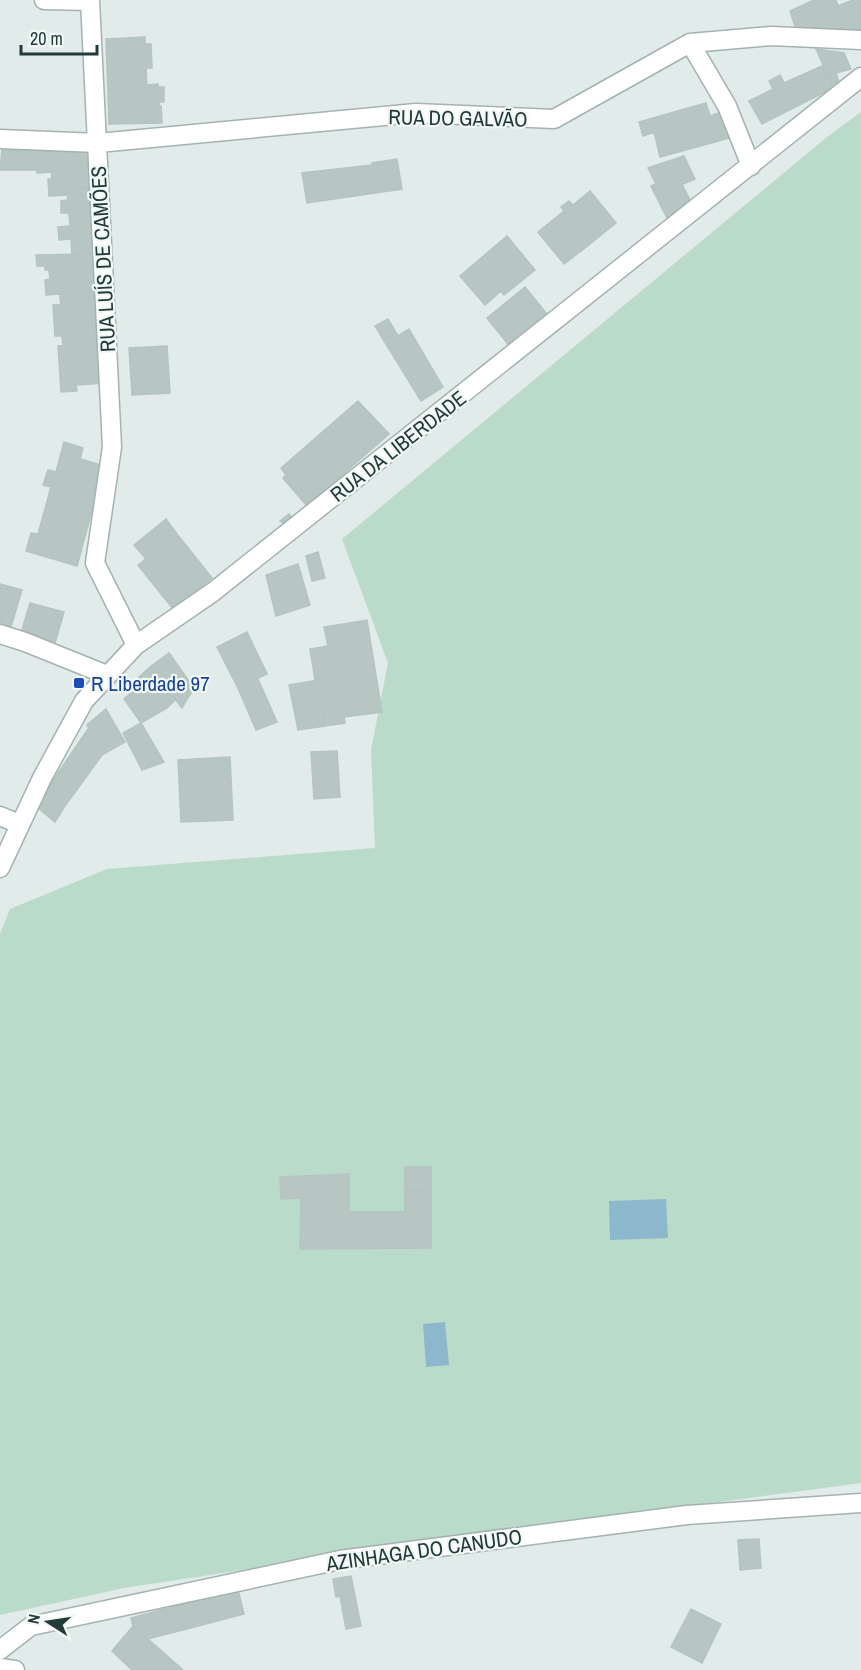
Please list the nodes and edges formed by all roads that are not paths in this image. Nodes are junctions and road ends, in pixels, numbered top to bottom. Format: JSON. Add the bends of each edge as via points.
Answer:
{"nodes":[{"id":1,"x":44,"y":0,"type":"edge"},
{"id":2,"x":91,"y":0,"type":"edge"},
{"id":3,"x":861,"y":40,"type":"edge"},
{"id":4,"x":690,"y":43,"type":"junction"},
{"id":5,"x":861,"y":77,"type":"edge"},
{"id":6,"x":0,"y":139,"type":"edge"},
{"id":7,"x":98,"y":143,"type":"junction"},
{"id":8,"x":751,"y":166,"type":"junction"},
{"id":9,"x":0,"y":634,"type":"edge"},
{"id":10,"x":136,"y":645,"type":"junction"},
{"id":11,"x":107,"y":675,"type":"junction"},
{"id":12,"x":0,"y":816,"type":"edge"},
{"id":13,"x":20,"y":824,"type":"junction"},
{"id":14,"x":0,"y":868,"type":"edge"},
{"id":15,"x":861,"y":1503,"type":"edge"},
{"id":16,"x":0,"y":1650,"type":"edge"},
{"id":17,"x":0,"y":1668,"type":"edge"},
{"id":18,"x":15,"y":1670,"type":"edge"}],
"edges":[{"from":1,"to":2,"type":"street","name":"RUA LUÍS DE CAMÕES"},
{"from":2,"to":7,"type":"street","name":"RUA LUÍS DE CAMÕES"},
{"from":3,"to":4,"type":"street","name":"RUA DO GALVÃO","via":[[771,36]]},
{"from":4,"to":7,"type":"street","name":"RUA DO GALVÃO","via":[[554,119],[416,113]]},
{"from":4,"to":8,"type":"street","via":[[727,106]]},
{"from":5,"to":8,"type":"street","name":"RUA DA LIBERDADE"},
{"from":6,"to":7,"type":"street","name":"RUA DO GALVÃO"},
{"from":7,"to":10,"type":"street","name":"RUA LUÍS DE CAMÕES","via":[[112,447],[95,563]]},
{"from":8,"to":10,"type":"street","name":"RUA DA LIBERDADE","via":[[213,592]]},
{"from":9,"to":11,"type":"street"},
{"from":10,"to":11,"type":"street","name":"RUA DA LIBERDADE"},
{"from":11,"to":13,"type":"street","name":"RUA DA LIBERDADE","via":[[84,701]]},
{"from":12,"to":13,"type":"street"},
{"from":13,"to":14,"type":"street","name":"RUA DA LIBERDADE"},
{"from":15,"to":16,"type":"street","name":"AZINHAGA DO CANUDO","via":[[687,1515],[340,1560],[31,1626]]},
{"from":17,"to":18,"type":"street"}]}
